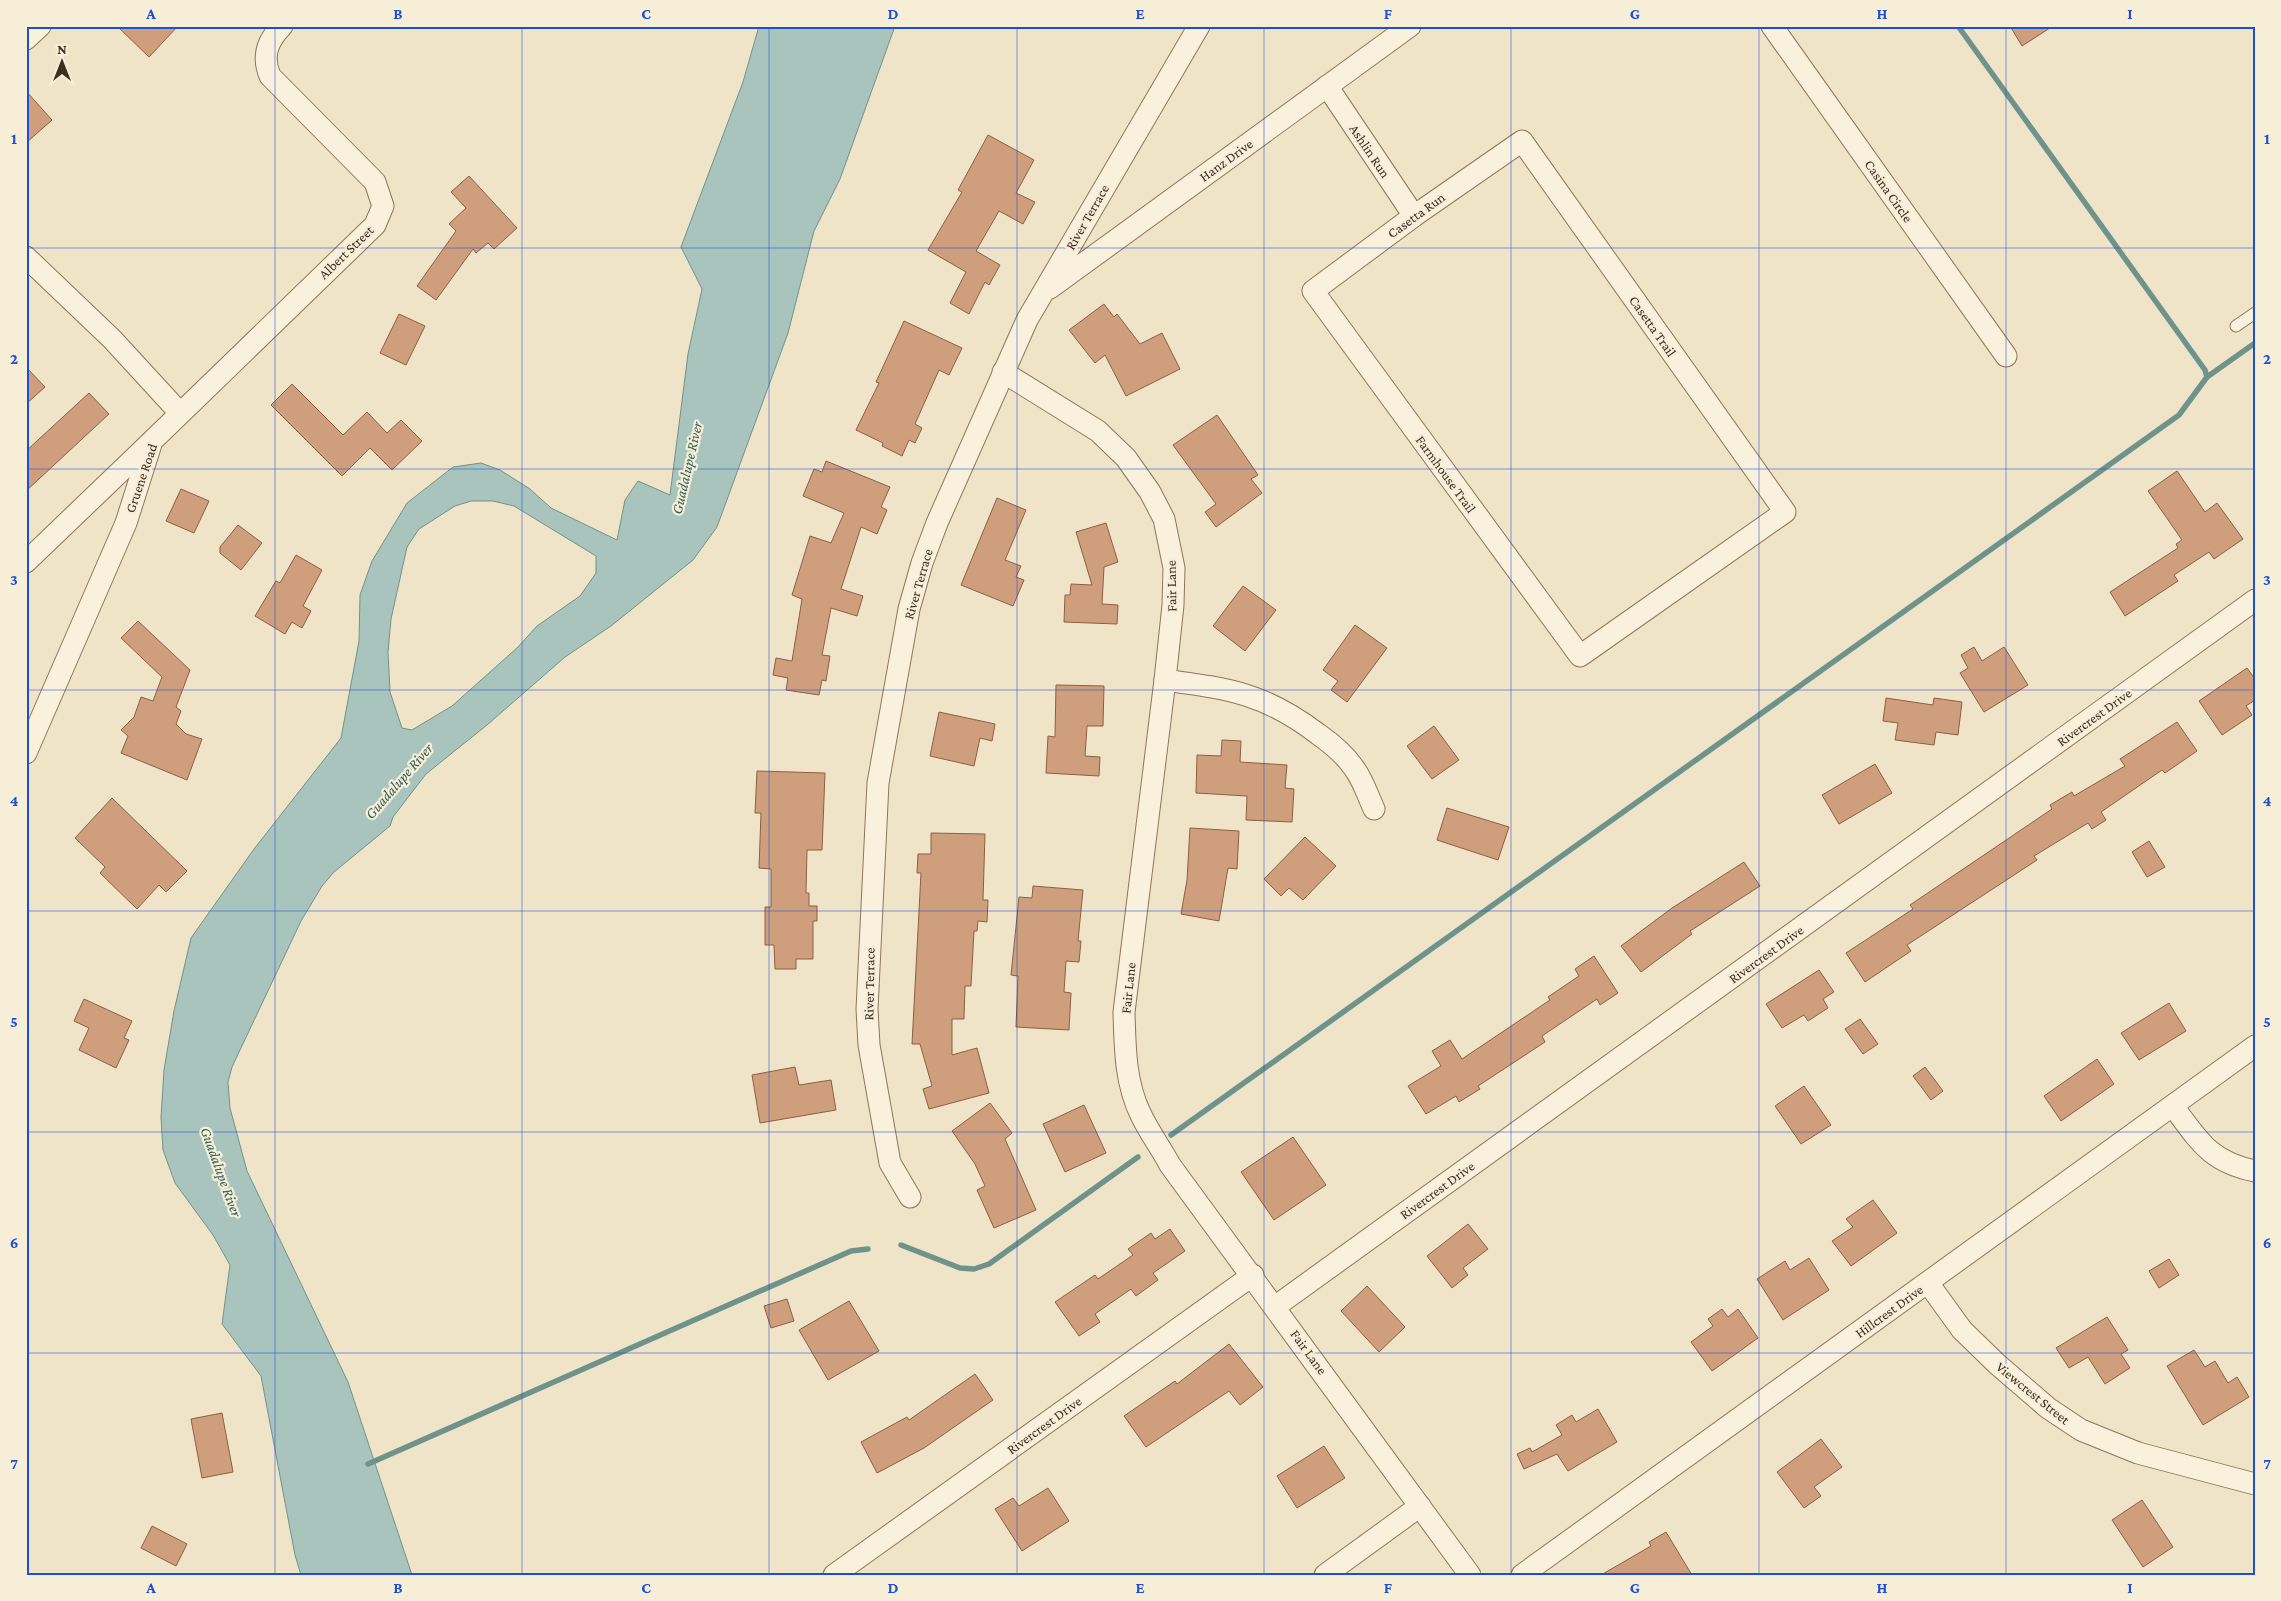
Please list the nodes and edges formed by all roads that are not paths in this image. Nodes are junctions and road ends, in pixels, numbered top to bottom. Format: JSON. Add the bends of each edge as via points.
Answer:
{"nodes":[{"id":1,"x":40,"y":26,"type":"edge"},
{"id":2,"x":282,"y":26,"type":"edge"},
{"id":3,"x":1199,"y":26,"type":"edge"},
{"id":4,"x":1410,"y":26,"type":"edge"},
{"id":5,"x":1772,"y":26,"type":"edge"},
{"id":6,"x":26,"y":39,"type":"edge"},
{"id":7,"x":1327,"y":86,"type":"junction"},
{"id":8,"x":1522,"y":140,"type":"joint"},
{"id":9,"x":1414,"y":216,"type":"junction"},
{"id":10,"x":26,"y":257,"type":"edge"},
{"id":11,"x":1313,"y":291,"type":"joint"},
{"id":12,"x":1042,"y":293,"type":"junction"},
{"id":13,"x":2255,"y":312,"type":"edge"},
{"id":14,"x":2236,"y":326,"type":"dead end"},
{"id":15,"x":2006,"y":356,"type":"dead end"},
{"id":16,"x":1003,"y":372,"type":"junction"},
{"id":17,"x":180,"y":412,"type":"junction"},
{"id":18,"x":152,"y":441,"type":"junction"},
{"id":19,"x":26,"y":562,"type":"edge"},
{"id":20,"x":2255,"y":600,"type":"edge"},
{"id":21,"x":1580,"y":656,"type":"joint"},
{"id":22,"x":1165,"y":680,"type":"junction"},
{"id":23,"x":26,"y":753,"type":"edge"},
{"id":24,"x":1374,"y":809,"type":"dead end"},
{"id":25,"x":2255,"y":1046,"type":"edge"},
{"id":26,"x":2173,"y":1106,"type":"junction"},
{"id":27,"x":2255,"y":1172,"type":"edge"},
{"id":28,"x":910,"y":1197,"type":"dead end"},
{"id":29,"x":1253,"y":1275,"type":"junction"},
{"id":30,"x":1928,"y":1283,"type":"junction"},
{"id":31,"x":1276,"y":1306,"type":"junction"},
{"id":32,"x":2255,"y":1484,"type":"edge"},
{"id":33,"x":1420,"y":1506,"type":"junction"},
{"id":34,"x":834,"y":1575,"type":"edge"},
{"id":35,"x":1325,"y":1575,"type":"edge"},
{"id":36,"x":1470,"y":1575,"type":"edge"},
{"id":37,"x":1522,"y":1575,"type":"edge"}],
"edges":[{"from":1,"to":6,"type":"street"},
{"from":2,"to":17,"type":"street","name":"Albert Street","via":[[266,48],[270,76],[375,182],[383,206],[381,215],[375,225]]},
{"from":3,"to":12,"type":"street","name":"River Terrace"},
{"from":4,"to":7,"type":"street","name":"Hanz Drive"},
{"from":5,"to":15,"type":"street","name":"Casina Circle"},
{"from":7,"to":9,"type":"street","name":"Ashlin Run"},
{"from":7,"to":12,"type":"street","name":"Hanz Drive"},
{"from":8,"to":9,"type":"street","name":"Casetta Run"},
{"from":8,"to":21,"type":"street","name":"Casetta Trail","via":[[1785,512]]},
{"from":9,"to":11,"type":"street","name":"Casetta Run"},
{"from":10,"to":17,"type":"street","via":[[112,339]]},
{"from":11,"to":21,"type":"street","name":"Farmhouse Trail"},
{"from":12,"to":16,"type":"street","name":"River Terrace"},
{"from":13,"to":14,"type":"lane"},
{"from":16,"to":22,"type":"street","name":"Fair Lane","via":[[1098,430],[1126,458],[1150,492],[1164,519],[1174,568],[1174,604]]},
{"from":16,"to":28,"type":"street","name":"River Terrace","via":[[922,563],[909,609],[878,783],[867,1009],[890,1163]]},
{"from":17,"to":18,"type":"street","name":"Gruene Road"},
{"from":18,"to":19,"type":"street"},
{"from":18,"to":23,"type":"street","name":"Gruene Road","via":[[126,523]]},
{"from":20,"to":31,"type":"street","name":"Rivercrest Drive"},
{"from":22,"to":24,"type":"street","via":[[1228,689],[1281,708],[1331,744],[1354,768]]},
{"from":22,"to":29,"type":"street","name":"Fair Lane","via":[[1124,1012],[1125,1054],[1140,1114],[1170,1165]]},
{"from":25,"to":26,"type":"street","name":"Hillcrest Drive"},
{"from":26,"to":27,"type":"street","via":[[2196,1138],[2216,1158],[2236,1168]]},
{"from":26,"to":30,"type":"street","name":"Hillcrest Drive"},
{"from":29,"to":31,"type":"street","name":"Fair Lane"},
{"from":29,"to":34,"type":"street","name":"Rivercrest Drive"},
{"from":30,"to":32,"type":"street","name":"Viewcrest Street","via":[[1962,1330],[1997,1364],[2048,1408],[2081,1430],[2138,1453]]},
{"from":30,"to":37,"type":"street","name":"Hillcrest Drive"},
{"from":31,"to":33,"type":"street","name":"Fair Lane"},
{"from":33,"to":35,"type":"street"},
{"from":33,"to":36,"type":"street","name":"Fair Lane"}]}
